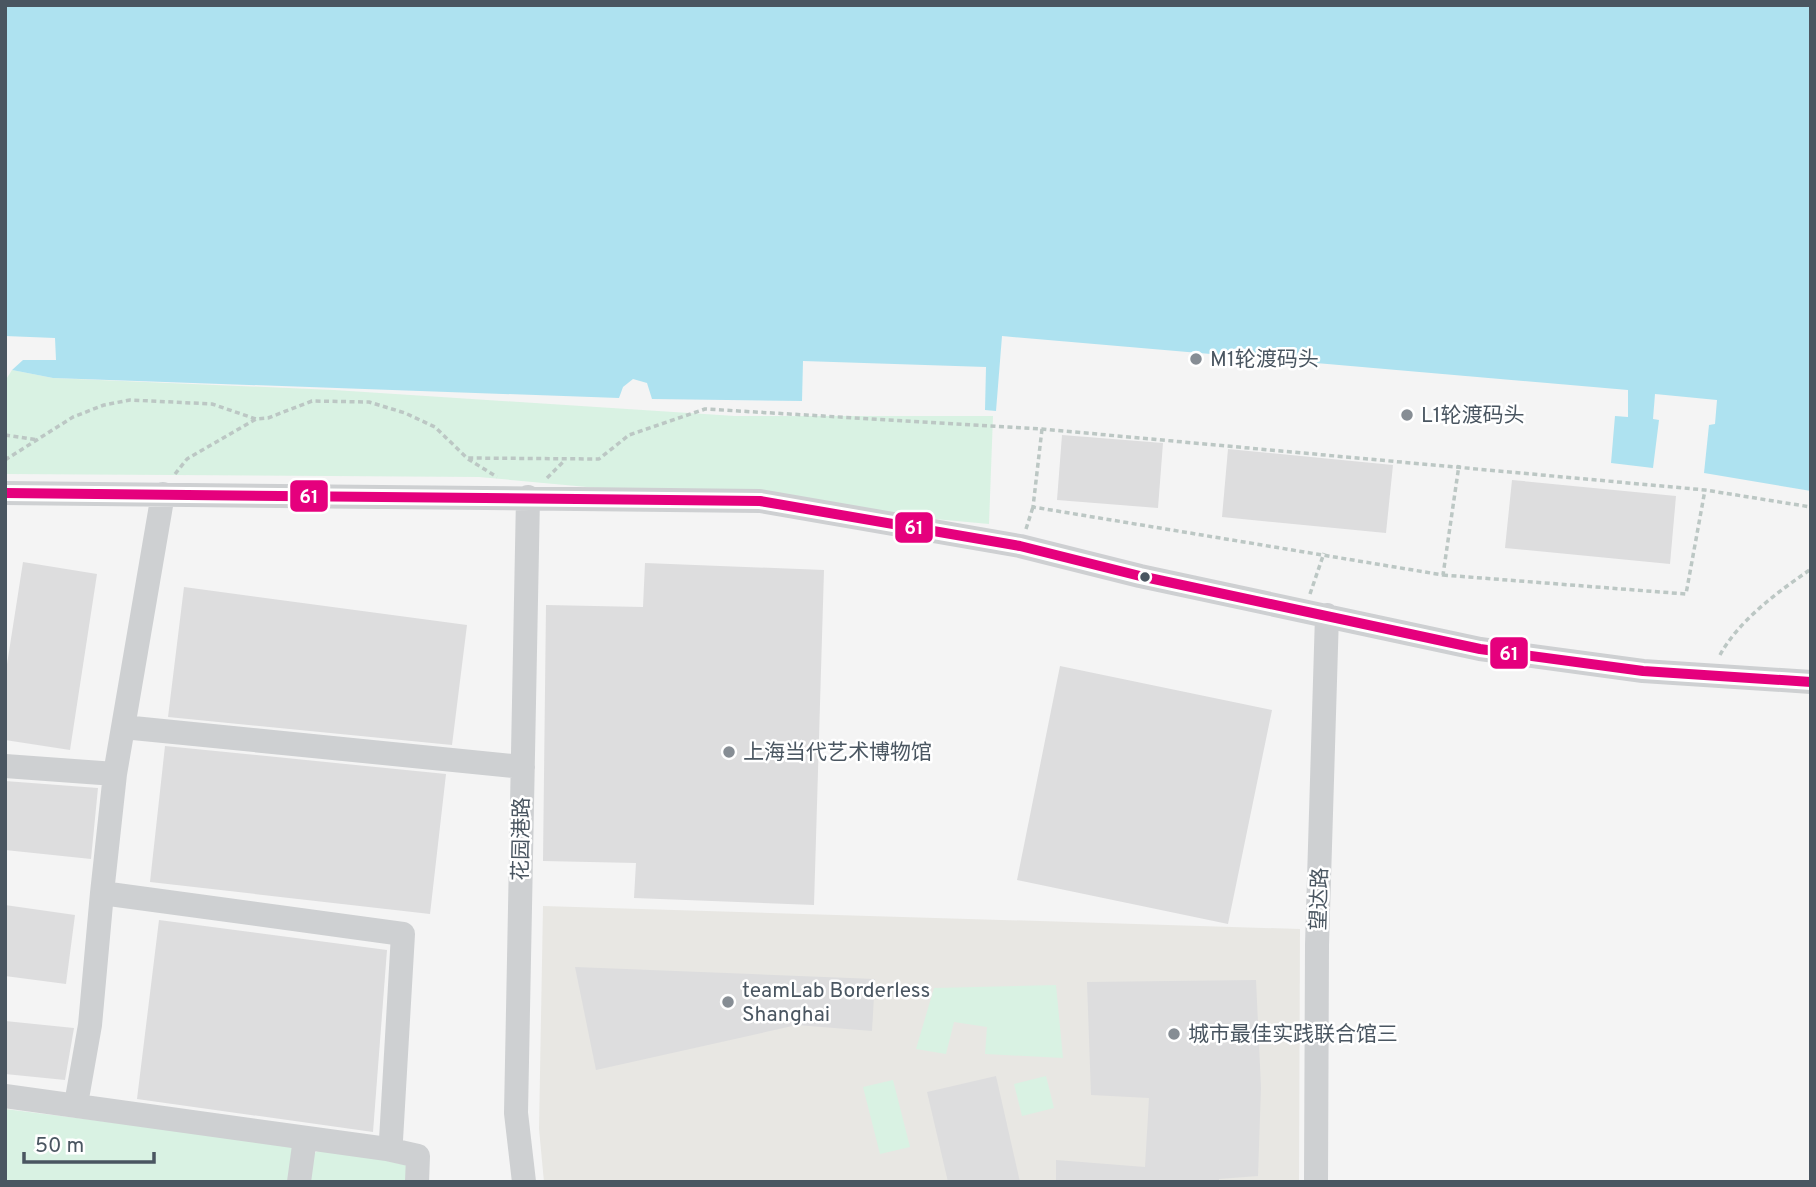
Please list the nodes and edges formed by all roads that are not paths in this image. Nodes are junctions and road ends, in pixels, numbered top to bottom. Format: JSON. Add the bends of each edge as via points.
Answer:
{"nodes":[{"id":1,"x":5,"y":493,"type":"edge"},
{"id":2,"x":163,"y":494,"type":"junction"},
{"id":3,"x":528,"y":497,"type":"junction"},
{"id":4,"x":1316,"y":613,"type":"junction"},
{"id":5,"x":1811,"y":682,"type":"edge"},
{"id":6,"x":123,"y":727,"type":"junction"},
{"id":7,"x":5,"y":766,"type":"edge"},
{"id":8,"x":523,"y":767,"type":"junction"},
{"id":9,"x":115,"y":774,"type":"junction"},
{"id":10,"x":102,"y":892,"type":"junction"},
{"id":11,"x":5,"y":1096,"type":"edge"},
{"id":12,"x":76,"y":1104,"type":"junction"},
{"id":13,"x":305,"y":1138,"type":"junction"},
{"id":14,"x":387,"y":1149,"type":"junction"},
{"id":15,"x":299,"y":1182,"type":"edge"},
{"id":16,"x":417,"y":1182,"type":"edge"},
{"id":17,"x":524,"y":1182,"type":"edge"},
{"id":18,"x":1316,"y":1182,"type":"edge"}],
"edges":[{"from":1,"to":2,"type":"street"},
{"from":2,"to":3,"type":"street"},
{"from":2,"to":6,"type":"street"},
{"from":3,"to":4,"type":"street","via":[[760,501],[1020,546]]},
{"from":3,"to":8,"type":"street","name":"花园港路"},
{"from":4,"to":5,"type":"street","via":[[1480,649],[1643,671]]},
{"from":4,"to":18,"type":"street","name":"望达路"},
{"from":6,"to":8,"type":"street"},
{"from":6,"to":9,"type":"street"},
{"from":7,"to":9,"type":"street"},
{"from":8,"to":17,"type":"street","name":"花园港路","via":[[516,1113]]},
{"from":9,"to":10,"type":"street"},
{"from":10,"to":12,"type":"street","via":[[90,1025]]},
{"from":10,"to":14,"type":"street","via":[[403,934]]},
{"from":11,"to":12,"type":"street"},
{"from":12,"to":13,"type":"street"},
{"from":13,"to":14,"type":"street"},
{"from":13,"to":15,"type":"street"},
{"from":14,"to":16,"type":"street","via":[[418,1156]]}]}
